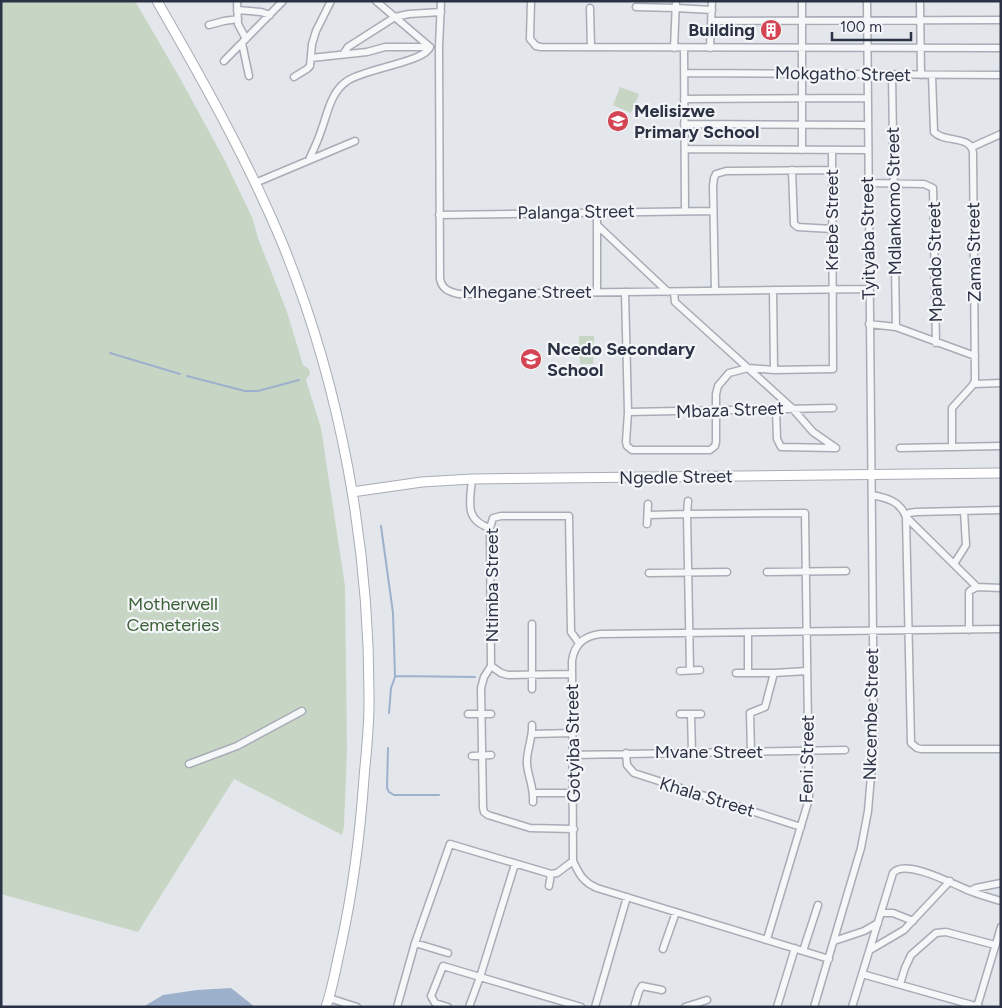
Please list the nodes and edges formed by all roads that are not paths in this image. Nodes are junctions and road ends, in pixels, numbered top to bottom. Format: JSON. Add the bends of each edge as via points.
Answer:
{"nodes":[{"id":1,"x":237,"y":1,"type":"edge"},
{"id":2,"x":283,"y":1,"type":"edge"},
{"id":3,"x":331,"y":1,"type":"edge"},
{"id":4,"x":376,"y":1,"type":"edge"},
{"id":5,"x":441,"y":1,"type":"edge"},
{"id":6,"x":531,"y":1,"type":"edge"},
{"id":7,"x":712,"y":1,"type":"edge"},
{"id":8,"x":802,"y":1,"type":"edge"},
{"id":9,"x":866,"y":1,"type":"edge"},
{"id":10,"x":920,"y":1,"type":"edge"},
{"id":11,"x":159,"y":2,"type":"edge"},
{"id":12,"x":648,"y":4,"type":"edge"},
{"id":13,"x":676,"y":4,"type":"edge"},
{"id":14,"x":636,"y":7,"type":"dead end"},
{"id":15,"x":590,"y":8,"type":"dead end"},
{"id":16,"x":238,"y":10,"type":"junction"},
{"id":17,"x":712,"y":10,"type":"junction"},
{"id":18,"x":440,"y":12,"type":"junction"},
{"id":19,"x":270,"y":15,"type":"junction"},
{"id":20,"x":395,"y":17,"type":"junction"},
{"id":21,"x":238,"y":19,"type":"junction"},
{"id":22,"x":1001,"y":20,"type":"edge"},
{"id":23,"x":712,"y":21,"type":"junction"},
{"id":24,"x":802,"y":21,"type":"junction"},
{"id":25,"x":867,"y":21,"type":"junction"},
{"id":26,"x":920,"y":21,"type":"junction"},
{"id":27,"x":210,"y":24,"type":"dead end"},
{"id":28,"x":244,"y":41,"type":"junction"},
{"id":29,"x":430,"y":47,"type":"junction"},
{"id":30,"x":439,"y":47,"type":"junction"},
{"id":31,"x":591,"y":47,"type":"junction"},
{"id":32,"x":674,"y":48,"type":"junction"},
{"id":33,"x":684,"y":48,"type":"junction"},
{"id":34,"x":710,"y":48,"type":"junction"},
{"id":35,"x":802,"y":48,"type":"junction"},
{"id":36,"x":921,"y":48,"type":"junction"},
{"id":37,"x":1001,"y":48,"type":"edge"},
{"id":38,"x":867,"y":49,"type":"junction"},
{"id":39,"x":344,"y":53,"type":"junction"},
{"id":40,"x":311,"y":58,"type":"junction"},
{"id":41,"x":224,"y":61,"type":"dead end"},
{"id":42,"x":685,"y":73,"type":"junction"},
{"id":43,"x":802,"y":74,"type":"junction"},
{"id":44,"x":867,"y":74,"type":"junction"},
{"id":45,"x":892,"y":75,"type":"junction"},
{"id":46,"x":921,"y":75,"type":"junction"},
{"id":47,"x":932,"y":75,"type":"junction"},
{"id":48,"x":1001,"y":75,"type":"edge"},
{"id":49,"x":249,"y":76,"type":"dead end"},
{"id":50,"x":294,"y":77,"type":"dead end"},
{"id":51,"x":802,"y":98,"type":"junction"},
{"id":52,"x":868,"y":98,"type":"junction"},
{"id":53,"x":684,"y":99,"type":"junction"},
{"id":54,"x":684,"y":124,"type":"junction"},
{"id":55,"x":802,"y":125,"type":"junction"},
{"id":56,"x":868,"y":125,"type":"junction"},
{"id":57,"x":1001,"y":134,"type":"edge"},
{"id":58,"x":355,"y":141,"type":"dead end"},
{"id":59,"x":972,"y":146,"type":"junction"},
{"id":60,"x":685,"y":149,"type":"junction"},
{"id":61,"x":802,"y":150,"type":"junction"},
{"id":62,"x":832,"y":150,"type":"junction"},
{"id":63,"x":868,"y":150,"type":"junction"},
{"id":64,"x":309,"y":160,"type":"junction"},
{"id":65,"x":792,"y":170,"type":"junction"},
{"id":66,"x":832,"y":170,"type":"junction"},
{"id":67,"x":255,"y":183,"type":"junction"},
{"id":68,"x":868,"y":183,"type":"junction"},
{"id":69,"x":894,"y":184,"type":"junction"},
{"id":70,"x":685,"y":211,"type":"junction"},
{"id":71,"x":713,"y":211,"type":"junction"},
{"id":72,"x":596,"y":212,"type":"junction"},
{"id":73,"x":439,"y":215,"type":"junction"},
{"id":74,"x":597,"y":225,"type":"junction"},
{"id":75,"x":832,"y":229,"type":"junction"},
{"id":76,"x":869,"y":289,"type":"junction"},
{"id":77,"x":773,"y":290,"type":"junction"},
{"id":78,"x":833,"y":290,"type":"junction"},
{"id":79,"x":715,"y":291,"type":"junction"},
{"id":80,"x":597,"y":292,"type":"junction"},
{"id":81,"x":625,"y":292,"type":"junction"},
{"id":82,"x":671,"y":292,"type":"junction"},
{"id":83,"x":869,"y":324,"type":"junction"},
{"id":84,"x":896,"y":327,"type":"junction"},
{"id":85,"x":936,"y":343,"type":"junction"},
{"id":86,"x":975,"y":356,"type":"junction"},
{"id":87,"x":748,"y":368,"type":"junction"},
{"id":88,"x":774,"y":370,"type":"junction"},
{"id":89,"x":1001,"y":383,"type":"edge"},
{"id":90,"x":974,"y":384,"type":"junction"},
{"id":91,"x":792,"y":408,"type":"junction"},
{"id":92,"x":833,"y":408,"type":"dead end"},
{"id":93,"x":776,"y":409,"type":"junction"},
{"id":94,"x":716,"y":410,"type":"junction"},
{"id":95,"x":628,"y":412,"type":"junction"},
{"id":96,"x":1001,"y":446,"type":"edge"},
{"id":97,"x":952,"y":447,"type":"junction"},
{"id":98,"x":900,"y":448,"type":"dead end"},
{"id":99,"x":1001,"y":473,"type":"edge"},
{"id":100,"x":872,"y":475,"type":"junction"},
{"id":101,"x":472,"y":479,"type":"junction"},
{"id":102,"x":352,"y":492,"type":"junction"},
{"id":103,"x":872,"y":495,"type":"junction"},
{"id":104,"x":688,"y":501,"type":"dead end"},
{"id":105,"x":648,"y":504,"type":"dead end"},
{"id":106,"x":1001,"y":510,"type":"edge"},
{"id":107,"x":964,"y":511,"type":"junction"},
{"id":108,"x":688,"y":514,"type":"junction"},
{"id":109,"x":648,"y":515,"type":"junction"},
{"id":110,"x":906,"y":517,"type":"junction"},
{"id":111,"x":647,"y":524,"type":"dead end"},
{"id":112,"x":490,"y":528,"type":"junction"},
{"id":113,"x":954,"y":564,"type":"junction"},
{"id":114,"x":846,"y":570,"type":"dead end"},
{"id":115,"x":727,"y":572,"type":"dead end"},
{"id":116,"x":767,"y":572,"type":"dead end"},
{"id":117,"x":807,"y":572,"type":"junction"},
{"id":118,"x":649,"y":573,"type":"dead end"},
{"id":119,"x":688,"y":573,"type":"junction"},
{"id":120,"x":977,"y":587,"type":"junction"},
{"id":121,"x":1001,"y":588,"type":"edge"},
{"id":122,"x":532,"y":624,"type":"dead end"},
{"id":123,"x":1001,"y":629,"type":"edge"},
{"id":124,"x":909,"y":630,"type":"junction"},
{"id":125,"x":969,"y":630,"type":"junction"},
{"id":126,"x":873,"y":631,"type":"junction"},
{"id":127,"x":808,"y":632,"type":"junction"},
{"id":128,"x":748,"y":633,"type":"junction"},
{"id":129,"x":689,"y":634,"type":"junction"},
{"id":130,"x":579,"y":643,"type":"junction"},
{"id":131,"x":491,"y":666,"type":"junction"},
{"id":132,"x":680,"y":670,"type":"dead end"},
{"id":133,"x":690,"y":670,"type":"junction"},
{"id":134,"x":700,"y":670,"type":"dead end"},
{"id":135,"x":807,"y":671,"type":"junction"},
{"id":136,"x":736,"y":673,"type":"dead end"},
{"id":137,"x":748,"y":673,"type":"junction"},
{"id":138,"x":774,"y":673,"type":"junction"},
{"id":139,"x":532,"y":674,"type":"junction"},
{"id":140,"x":572,"y":674,"type":"junction"},
{"id":141,"x":532,"y":689,"type":"dead end"},
{"id":142,"x":302,"y":711,"type":"dead end"},
{"id":143,"x":468,"y":714,"type":"dead end"},
{"id":144,"x":482,"y":714,"type":"junction"},
{"id":145,"x":491,"y":714,"type":"dead end"},
{"id":146,"x":680,"y":714,"type":"dead end"},
{"id":147,"x":690,"y":714,"type":"junction"},
{"id":148,"x":701,"y":714,"type":"dead end"},
{"id":149,"x":532,"y":724,"type":"dead end"},
{"id":150,"x":573,"y":733,"type":"junction"},
{"id":151,"x":532,"y":734,"type":"junction"},
{"id":152,"x":1001,"y":749,"type":"edge"},
{"id":153,"x":845,"y":750,"type":"dead end"},
{"id":154,"x":809,"y":751,"type":"junction"},
{"id":155,"x":692,"y":752,"type":"junction"},
{"id":156,"x":751,"y":752,"type":"junction"},
{"id":157,"x":626,"y":753,"type":"junction"},
{"id":158,"x":483,"y":755,"type":"junction"},
{"id":159,"x":491,"y":755,"type":"dead end"},
{"id":160,"x":573,"y":755,"type":"junction"},
{"id":161,"x":472,"y":756,"type":"dead end"},
{"id":162,"x":189,"y":764,"type":"dead end"},
{"id":163,"x":534,"y":793,"type":"junction"},
{"id":164,"x":574,"y":793,"type":"junction"},
{"id":165,"x":533,"y":802,"type":"dead end"},
{"id":166,"x":801,"y":827,"type":"junction"},
{"id":167,"x":574,"y":829,"type":"junction"},
{"id":168,"x":573,"y":861,"type":"junction"},
{"id":169,"x":515,"y":864,"type":"junction"},
{"id":170,"x":551,"y":874,"type":"junction"},
{"id":171,"x":950,"y":881,"type":"junction"},
{"id":172,"x":1001,"y":882,"type":"edge"},
{"id":173,"x":550,"y":886,"type":"dead end"},
{"id":174,"x":970,"y":891,"type":"junction"},
{"id":175,"x":627,"y":897,"type":"junction"},
{"id":176,"x":1001,"y":901,"type":"edge"},
{"id":177,"x":818,"y":905,"type":"dead end"},
{"id":178,"x":676,"y":912,"type":"junction"},
{"id":179,"x":881,"y":913,"type":"junction"},
{"id":180,"x":913,"y":921,"type":"junction"},
{"id":181,"x":878,"y":923,"type":"junction"},
{"id":182,"x":1001,"y":927,"type":"edge"},
{"id":183,"x":767,"y":939,"type":"junction"},
{"id":184,"x":834,"y":941,"type":"junction"},
{"id":185,"x":415,"y":943,"type":"junction"},
{"id":186,"x":995,"y":945,"type":"junction"},
{"id":187,"x":795,"y":948,"type":"junction"},
{"id":188,"x":663,"y":949,"type":"dead end"},
{"id":189,"x":870,"y":950,"type":"junction"},
{"id":190,"x":803,"y":951,"type":"junction"},
{"id":191,"x":448,"y":953,"type":"dead end"},
{"id":192,"x":829,"y":959,"type":"junction"},
{"id":193,"x":862,"y":974,"type":"junction"},
{"id":194,"x":480,"y":977,"type":"junction"},
{"id":195,"x":900,"y":984,"type":"junction"},
{"id":196,"x":662,"y":990,"type":"dead end"},
{"id":197,"x":707,"y":1000,"type":"dead end"},
{"id":198,"x":327,"y":1002,"type":"edge"},
{"id":199,"x":357,"y":1007,"type":"edge"},
{"id":200,"x":398,"y":1007,"type":"edge"},
{"id":201,"x":448,"y":1007,"type":"edge"},
{"id":202,"x":469,"y":1007,"type":"edge"},
{"id":203,"x":581,"y":1007,"type":"edge"},
{"id":204,"x":595,"y":1007,"type":"edge"},
{"id":205,"x":634,"y":1007,"type":"edge"},
{"id":206,"x":685,"y":1007,"type":"edge"},
{"id":207,"x":777,"y":1007,"type":"edge"},
{"id":208,"x":814,"y":1007,"type":"edge"},
{"id":209,"x":852,"y":1007,"type":"edge"},
{"id":210,"x":977,"y":1007,"type":"edge"}],
"edges":[{"from":1,"to":16,"type":"street"},
{"from":2,"to":19,"type":"street"},
{"from":3,"to":40,"type":"street","via":[[316,31]]},
{"from":4,"to":20,"type":"street"},
{"from":5,"to":18,"type":"street","name":"Mhegane Street"},
{"from":6,"to":31,"type":"street","via":[[530,39],[536,46]]},
{"from":7,"to":17,"type":"street"},
{"from":8,"to":24,"type":"street"},
{"from":9,"to":25,"type":"street","name":"Tyityaba Street"},
{"from":10,"to":26,"type":"street"},
{"from":11,"to":67,"type":"main road","via":[[225,121]]},
{"from":12,"to":13,"type":"street"},
{"from":12,"to":14,"type":"street"},
{"from":13,"to":17,"type":"street"},
{"from":13,"to":32,"type":"street"},
{"from":15,"to":31,"type":"street"},
{"from":16,"to":19,"type":"street"},
{"from":16,"to":21,"type":"street"},
{"from":17,"to":23,"type":"street"},
{"from":18,"to":20,"type":"street"},
{"from":18,"to":30,"type":"street","name":"Mhegane Street"},
{"from":19,"to":28,"type":"street"},
{"from":20,"to":29,"type":"street"},
{"from":20,"to":39,"type":"street","via":[[348,47]]},
{"from":21,"to":27,"type":"street"},
{"from":21,"to":28,"type":"street"},
{"from":22,"to":26,"type":"street"},
{"from":23,"to":24,"type":"street"},
{"from":23,"to":34,"type":"street"},
{"from":24,"to":25,"type":"street"},
{"from":24,"to":35,"type":"street"},
{"from":25,"to":26,"type":"street"},
{"from":25,"to":38,"type":"street","name":"Tyityaba Street"},
{"from":26,"to":36,"type":"street"},
{"from":28,"to":41,"type":"street"},
{"from":28,"to":49,"type":"street"},
{"from":29,"to":30,"type":"street"},
{"from":29,"to":39,"type":"street","via":[[385,47]]},
{"from":29,"to":64,"type":"street","via":[[416,59],[348,79],[332,98]]},
{"from":30,"to":73,"type":"street","name":"Mhegane Street"},
{"from":31,"to":32,"type":"street"},
{"from":32,"to":33,"type":"street"},
{"from":33,"to":34,"type":"street"},
{"from":33,"to":42,"type":"street"},
{"from":34,"to":35,"type":"street"},
{"from":35,"to":38,"type":"street"},
{"from":35,"to":43,"type":"street"},
{"from":36,"to":37,"type":"street"},
{"from":36,"to":38,"type":"street"},
{"from":36,"to":46,"type":"street"},
{"from":38,"to":44,"type":"street","name":"Tyityaba Street"},
{"from":39,"to":40,"type":"street"},
{"from":40,"to":50,"type":"street","via":[[310,66]]},
{"from":42,"to":43,"type":"street","name":"Mokgatho Street"},
{"from":42,"to":53,"type":"street"},
{"from":43,"to":44,"type":"street","name":"Mokgatho Street"},
{"from":43,"to":51,"type":"street"},
{"from":44,"to":45,"type":"street","name":"Mokgatho Street"},
{"from":44,"to":52,"type":"street","name":"Tyityaba Street"},
{"from":45,"to":46,"type":"street","name":"Mokgatho Street"},
{"from":45,"to":69,"type":"street","name":"Mdlankomo Street"},
{"from":46,"to":47,"type":"street","name":"Mokgatho Street"},
{"from":47,"to":48,"type":"street","name":"Mokgatho Street"},
{"from":47,"to":59,"type":"street","via":[[934,132]]},
{"from":51,"to":52,"type":"street"},
{"from":51,"to":53,"type":"street"},
{"from":51,"to":55,"type":"street"},
{"from":52,"to":56,"type":"street","name":"Tyityaba Street"},
{"from":53,"to":54,"type":"street"},
{"from":54,"to":55,"type":"street"},
{"from":54,"to":60,"type":"street"},
{"from":55,"to":56,"type":"street"},
{"from":55,"to":61,"type":"street"},
{"from":56,"to":63,"type":"street","name":"Tyityaba Street"},
{"from":57,"to":59,"type":"street"},
{"from":58,"to":64,"type":"street"},
{"from":59,"to":86,"type":"street","name":"Zama Street"},
{"from":60,"to":61,"type":"street"},
{"from":60,"to":70,"type":"street"},
{"from":61,"to":62,"type":"street"},
{"from":62,"to":63,"type":"street"},
{"from":62,"to":66,"type":"street","name":"Krebe Street"},
{"from":63,"to":68,"type":"street","name":"Tyityaba Street"},
{"from":64,"to":67,"type":"street"},
{"from":65,"to":66,"type":"street"},
{"from":65,"to":71,"type":"street","via":[[718,172],[714,178]]},
{"from":65,"to":75,"type":"street","via":[[794,224]]},
{"from":66,"to":75,"type":"street","name":"Krebe Street"},
{"from":67,"to":102,"type":"main road","via":[[290,263],[310,320],[330,391]]},
{"from":68,"to":69,"type":"street","name":"Mpando Street"},
{"from":68,"to":76,"type":"street","name":"Tyityaba Street"},
{"from":69,"to":84,"type":"street","name":"Mdlankomo Street"},
{"from":69,"to":85,"type":"street","name":"Mpando Street","via":[[924,184],[933,188]]},
{"from":70,"to":71,"type":"street","name":"Palanga Street"},
{"from":70,"to":72,"type":"street","name":"Palanga Street"},
{"from":71,"to":79,"type":"street"},
{"from":72,"to":73,"type":"street","name":"Palanga Street"},
{"from":72,"to":74,"type":"street"},
{"from":73,"to":80,"type":"street","name":"Mhegane Street","via":[[440,279],[448,291],[459,294]]},
{"from":74,"to":80,"type":"street"},
{"from":74,"to":82,"type":"street"},
{"from":75,"to":78,"type":"street","name":"Krebe Street"},
{"from":76,"to":78,"type":"street","name":"Mhegane Street"},
{"from":76,"to":83,"type":"street","name":"Tyityaba Street"},
{"from":77,"to":78,"type":"street","name":"Mhegane Street"},
{"from":77,"to":79,"type":"street","name":"Mhegane Street"},
{"from":77,"to":88,"type":"street"},
{"from":78,"to":88,"type":"street","name":"Krebe Street","via":[[833,369]]},
{"from":79,"to":82,"type":"street","name":"Mhegane Street"},
{"from":80,"to":81,"type":"street","name":"Mhegane Street"},
{"from":81,"to":82,"type":"street","name":"Mhegane Street"},
{"from":81,"to":95,"type":"street"},
{"from":82,"to":87,"type":"street","via":[[675,302]]},
{"from":83,"to":84,"type":"street"},
{"from":83,"to":100,"type":"street","name":"Tyityaba Street"},
{"from":84,"to":85,"type":"street"},
{"from":85,"to":86,"type":"street"},
{"from":86,"to":90,"type":"street","name":"Zama Street"},
{"from":87,"to":88,"type":"street"},
{"from":87,"to":91,"type":"street"},
{"from":87,"to":94,"type":"street","via":[[729,373],[722,380],[716,394]]},
{"from":89,"to":90,"type":"street"},
{"from":90,"to":97,"type":"street","via":[[952,408]]},
{"from":91,"to":92,"type":"street","name":"Mbaza Street"},
{"from":91,"to":93,"type":"street","name":"Mbaza Street"},
{"from":91,"to":93,"type":"street","via":[[813,432],[836,448],[781,447],[777,439]]},
{"from":93,"to":94,"type":"street","name":"Mbaza Street"},
{"from":94,"to":95,"type":"street","name":"Mbaza Street"},
{"from":94,"to":95,"type":"street","via":[[716,442],[710,450],[632,450],[626,442]]},
{"from":96,"to":97,"type":"street"},
{"from":97,"to":98,"type":"street"},
{"from":99,"to":100,"type":"main road","name":"Ngedle Street"},
{"from":100,"to":101,"type":"main road","name":"Ngedle Street"},
{"from":100,"to":103,"type":"street","name":"Nkcembe Street"},
{"from":101,"to":102,"type":"main road","name":"Ngedle Street"},
{"from":101,"to":112,"type":"street","via":[[470,504],[473,517]]},
{"from":102,"to":198,"type":"main road","via":[[367,624],[368,719],[356,868]]},
{"from":103,"to":110,"type":"street","via":[[896,504]]},
{"from":103,"to":126,"type":"street","name":"Nkcembe Street"},
{"from":104,"to":108,"type":"street"},
{"from":105,"to":109,"type":"street"},
{"from":106,"to":107,"type":"street"},
{"from":107,"to":110,"type":"street","via":[[916,512]]},
{"from":107,"to":113,"type":"street","via":[[966,545]]},
{"from":108,"to":109,"type":"street"},
{"from":108,"to":117,"type":"street","name":"Feni Street","via":[[806,513]]},
{"from":108,"to":119,"type":"street"},
{"from":109,"to":111,"type":"street"},
{"from":110,"to":113,"type":"street"},
{"from":110,"to":124,"type":"street"},
{"from":112,"to":130,"type":"street","name":"Ntimba Street","via":[[495,517],[570,516],[571,632]]},
{"from":112,"to":131,"type":"street","name":"Ntimba Street"},
{"from":113,"to":120,"type":"street"},
{"from":114,"to":117,"type":"street"},
{"from":115,"to":119,"type":"street"},
{"from":116,"to":117,"type":"street"},
{"from":117,"to":127,"type":"street","name":"Feni Street"},
{"from":118,"to":119,"type":"street"},
{"from":119,"to":129,"type":"street"},
{"from":120,"to":121,"type":"street"},
{"from":120,"to":125,"type":"street","via":[[969,592]]},
{"from":122,"to":139,"type":"street"},
{"from":123,"to":125,"type":"street"},
{"from":124,"to":125,"type":"street"},
{"from":124,"to":126,"type":"street"},
{"from":124,"to":152,"type":"street","via":[[911,743],[921,749]]},
{"from":126,"to":127,"type":"street"},
{"from":126,"to":184,"type":"street","name":"Nkcembe Street","via":[[874,741],[870,796],[860,854]]},
{"from":127,"to":128,"type":"street"},
{"from":127,"to":135,"type":"street","name":"Feni Street"},
{"from":128,"to":129,"type":"street"},
{"from":128,"to":137,"type":"street"},
{"from":129,"to":130,"type":"street","via":[[600,634],[586,637]]},
{"from":129,"to":133,"type":"street"},
{"from":130,"to":140,"type":"street","name":"Gotyiba Street","via":[[573,654]]},
{"from":131,"to":139,"type":"street","name":"Ntimba Street","via":[[504,674]]},
{"from":131,"to":144,"type":"street","via":[[482,684]]},
{"from":132,"to":133,"type":"street"},
{"from":133,"to":134,"type":"street"},
{"from":135,"to":138,"type":"street"},
{"from":135,"to":154,"type":"street","name":"Feni Street"},
{"from":136,"to":137,"type":"street"},
{"from":137,"to":138,"type":"street"},
{"from":138,"to":156,"type":"street","via":[[765,706],[750,713]]},
{"from":139,"to":140,"type":"street","name":"Ntimba Street"},
{"from":139,"to":141,"type":"street"},
{"from":140,"to":150,"type":"street","name":"Gotyiba Street"},
{"from":142,"to":162,"type":"street","via":[[237,746]]},
{"from":143,"to":144,"type":"street"},
{"from":144,"to":145,"type":"street"},
{"from":144,"to":158,"type":"street"},
{"from":146,"to":147,"type":"street"},
{"from":147,"to":148,"type":"street"},
{"from":147,"to":155,"type":"street"},
{"from":149,"to":151,"type":"street"},
{"from":150,"to":151,"type":"street"},
{"from":150,"to":160,"type":"street","name":"Gotyiba Street"},
{"from":151,"to":163,"type":"street","via":[[527,764]]},
{"from":153,"to":154,"type":"street","name":"Mvane Street"},
{"from":154,"to":156,"type":"street","name":"Mvane Street"},
{"from":154,"to":166,"type":"street","name":"Feni Street","via":[[809,799]]},
{"from":155,"to":156,"type":"street","name":"Mvane Street"},
{"from":155,"to":157,"type":"street","name":"Mvane Street"},
{"from":157,"to":160,"type":"street","name":"Mvane Street"},
{"from":157,"to":166,"type":"street","name":"Khala Street","via":[[627,765],[634,773]]},
{"from":158,"to":159,"type":"street"},
{"from":158,"to":161,"type":"street"},
{"from":158,"to":167,"type":"street","via":[[485,813],[530,828]]},
{"from":160,"to":164,"type":"street","name":"Gotyiba Street"},
{"from":163,"to":164,"type":"street"},
{"from":163,"to":165,"type":"street"},
{"from":164,"to":167,"type":"street","name":"Gotyiba Street"},
{"from":166,"to":183,"type":"street","name":"Feni Street"},
{"from":167,"to":168,"type":"street","name":"Gotyiba Street"},
{"from":168,"to":170,"type":"street"},
{"from":168,"to":175,"type":"street","via":[[584,882]]},
{"from":169,"to":170,"type":"street"},
{"from":169,"to":185,"type":"street","via":[[450,844]]},
{"from":169,"to":194,"type":"street"},
{"from":170,"to":173,"type":"street"},
{"from":171,"to":174,"type":"street"},
{"from":171,"to":179,"type":"street","via":[[898,868],[893,873]]},
{"from":171,"to":180,"type":"street"},
{"from":172,"to":174,"type":"street"},
{"from":174,"to":176,"type":"street"},
{"from":175,"to":178,"type":"street"},
{"from":175,"to":204,"type":"street"},
{"from":177,"to":190,"type":"street"},
{"from":178,"to":183,"type":"street"},
{"from":178,"to":188,"type":"street"},
{"from":179,"to":180,"type":"street","via":[[893,913]]},
{"from":179,"to":181,"type":"street"},
{"from":180,"to":189,"type":"street"},
{"from":181,"to":184,"type":"street"},
{"from":181,"to":189,"type":"street"},
{"from":182,"to":186,"type":"street"},
{"from":183,"to":187,"type":"street"},
{"from":184,"to":192,"type":"street","name":"Nkcembe Street"},
{"from":185,"to":191,"type":"street"},
{"from":185,"to":200,"type":"street"},
{"from":186,"to":195,"type":"street","via":[[946,932],[936,933],[912,956]]},
{"from":186,"to":210,"type":"street"},
{"from":187,"to":190,"type":"street"},
{"from":187,"to":207,"type":"street"},
{"from":189,"to":193,"type":"street"},
{"from":190,"to":192,"type":"street"},
{"from":192,"to":208,"type":"street","name":"Nkcembe Street"},
{"from":193,"to":195,"type":"street"},
{"from":193,"to":209,"type":"street"},
{"from":194,"to":201,"type":"street","via":[[443,966],[431,996],[434,1003]]},
{"from":194,"to":202,"type":"street"},
{"from":194,"to":203,"type":"street"},
{"from":195,"to":210,"type":"street"},
{"from":196,"to":205,"type":"street","via":[[642,986]]},
{"from":197,"to":206,"type":"street"},
{"from":198,"to":199,"type":"street"}]}
